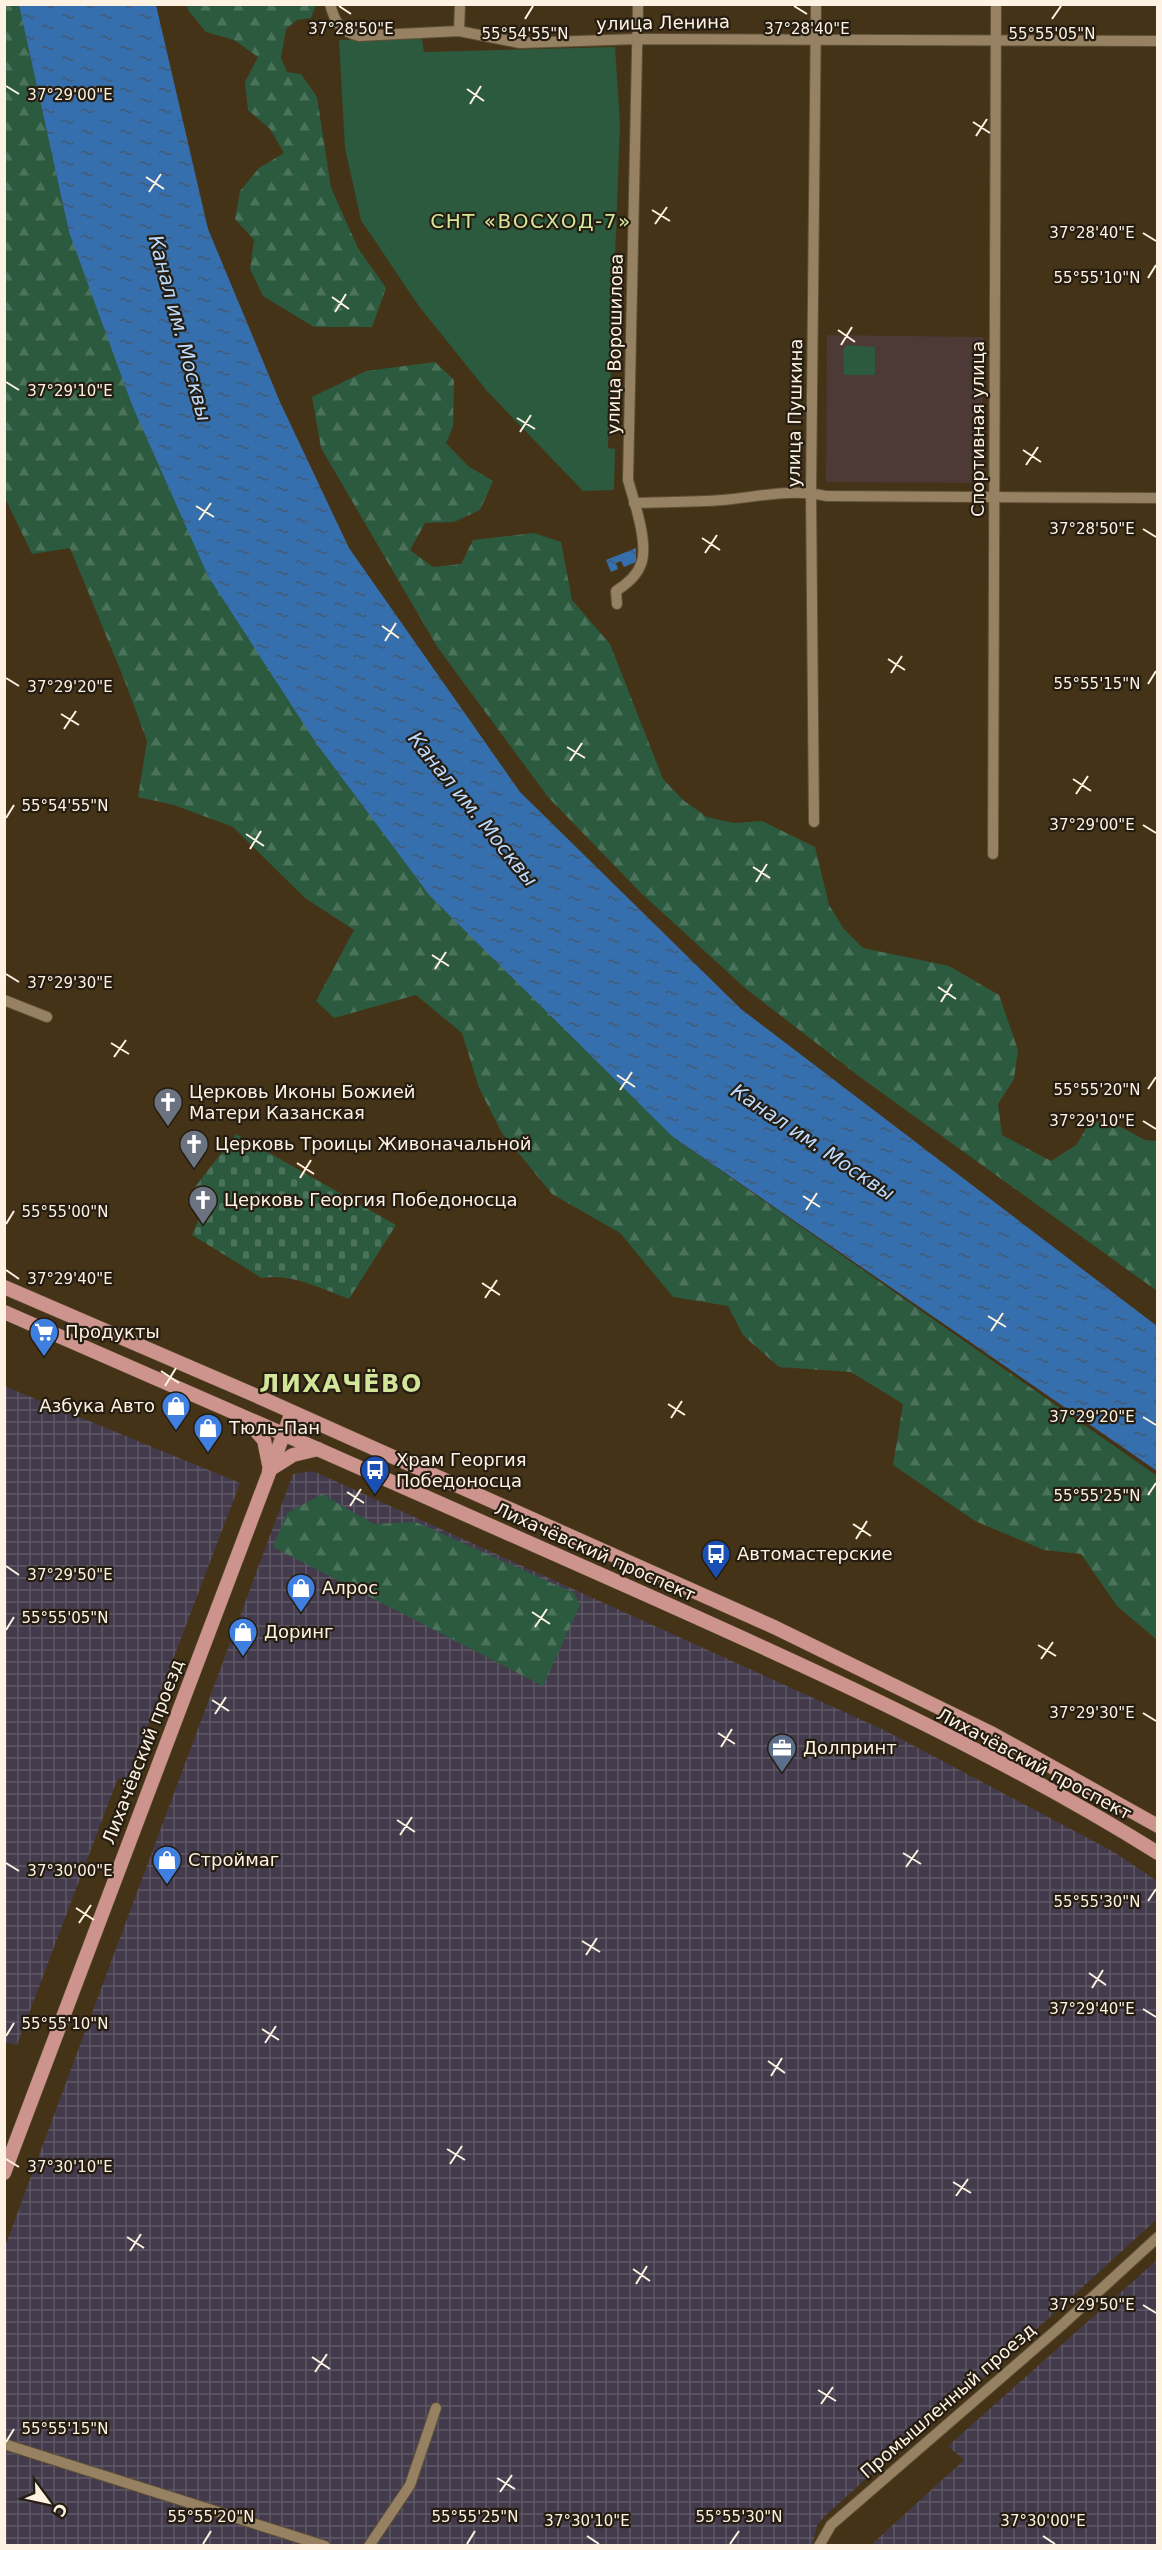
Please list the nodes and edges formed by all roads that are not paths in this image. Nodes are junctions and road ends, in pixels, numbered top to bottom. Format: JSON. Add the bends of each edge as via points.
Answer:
{"nodes":[{"id":1,"x":330,"y":4,"type":"edge"},
{"id":2,"x":459,"y":4,"type":"edge"},
{"id":3,"x":638,"y":4,"type":"edge"},
{"id":4,"x":816,"y":4,"type":"edge"},
{"id":5,"x":996,"y":4,"type":"edge"},
{"id":6,"x":459,"y":31,"type":"junction"},
{"id":7,"x":996,"y":38,"type":"junction"},
{"id":8,"x":637,"y":39,"type":"junction"},
{"id":9,"x":816,"y":39,"type":"junction"},
{"id":10,"x":1158,"y":40,"type":"edge"},
{"id":11,"x":811,"y":493,"type":"junction"},
{"id":12,"x":994,"y":497,"type":"junction"},
{"id":13,"x":1158,"y":498,"type":"edge"},
{"id":14,"x":634,"y":503,"type":"junction"},
{"id":15,"x":617,"y":604,"type":"dead end"},
{"id":16,"x":814,"y":822,"type":"dead end"},
{"id":17,"x":993,"y":854,"type":"dead end"},
{"id":18,"x":4,"y":1000,"type":"edge"},
{"id":19,"x":47,"y":1017,"type":"dead end"},
{"id":20,"x":4,"y":1287,"type":"edge"},
{"id":21,"x":4,"y":1312,"type":"edge"},
{"id":22,"x":292,"y":1412,"type":"junction"},
{"id":23,"x":240,"y":1414,"type":"junction"},
{"id":24,"x":283,"y":1434,"type":"junction"},
{"id":25,"x":318,"y":1449,"type":"junction"},
{"id":26,"x":269,"y":1470,"type":"junction"},
{"id":27,"x":1158,"y":1826,"type":"edge"},
{"id":28,"x":1158,"y":1852,"type":"edge"},
{"id":29,"x":4,"y":2173,"type":"edge"},
{"id":30,"x":1158,"y":2237,"type":"edge"},
{"id":31,"x":436,"y":2408,"type":"dead end"},
{"id":32,"x":4,"y":2444,"type":"edge"},
{"id":33,"x":325,"y":2546,"type":"edge"},
{"id":34,"x":369,"y":2546,"type":"edge"},
{"id":35,"x":819,"y":2546,"type":"edge"}],
"edges":[{"from":1,"to":6,"type":"street","name":"улица Ленина","via":[[339,28],[359,36]]},
{"from":2,"to":6,"type":"street"},
{"from":3,"to":8,"type":"street","name":"улица Ворошилова"},
{"from":4,"to":9,"type":"street","name":"улица Пушкина"},
{"from":5,"to":7,"type":"street","name":"Спортивная улица"},
{"from":6,"to":8,"type":"street","name":"улица Ленина","via":[[520,43]]},
{"from":7,"to":9,"type":"street","name":"улица Ленина"},
{"from":7,"to":10,"type":"street","name":"улица Ленина"},
{"from":7,"to":12,"type":"street","name":"Спортивная улица"},
{"from":8,"to":9,"type":"street","name":"улица Ленина"},
{"from":8,"to":14,"type":"street","name":"улица Ворошилова","via":[[628,480]]},
{"from":9,"to":11,"type":"street","name":"улица Пушкина"},
{"from":11,"to":12,"type":"street"},
{"from":11,"to":14,"type":"street"},
{"from":11,"to":16,"type":"street","name":"улица Пушкина"},
{"from":12,"to":13,"type":"street"},
{"from":12,"to":17,"type":"street","name":"Спортивная улица"},
{"from":14,"to":15,"type":"street","name":"улица Ворошилова","via":[[644,555],[635,576],[616,591]]},
{"from":18,"to":19,"type":"street"},
{"from":20,"to":22,"type":"main road","name":"Лихачёвский проспект"},
{"from":21,"to":23,"type":"main road","name":"Лихачёвский проспект"},
{"from":22,"to":24,"type":"main road","name":"Лихачёвский проезд"},
{"from":22,"to":27,"type":"main road","name":"Лихачёвский проспект","via":[[784,1632],[1011,1743]]},
{"from":23,"to":24,"type":"main road","name":"Лихачёвский проспект"},
{"from":23,"to":26,"type":"main road","via":[[264,1440]]},
{"from":24,"to":25,"type":"main road","name":"Лихачёвский проспект"},
{"from":24,"to":26,"type":"main road","name":"Лихачёвский проезд"},
{"from":25,"to":26,"type":"main road","via":[[293,1455]]},
{"from":25,"to":28,"type":"main road","name":"Лихачёвский проспект","via":[[807,1668],[1027,1777]]},
{"from":26,"to":29,"type":"main road","name":"Лихачёвский проезд"},
{"from":30,"to":35,"type":"street","name":"Промышленный проезд","via":[[831,2525]]},
{"from":31,"to":34,"type":"street","via":[[410,2485]]},
{"from":32,"to":33,"type":"street"}]}
